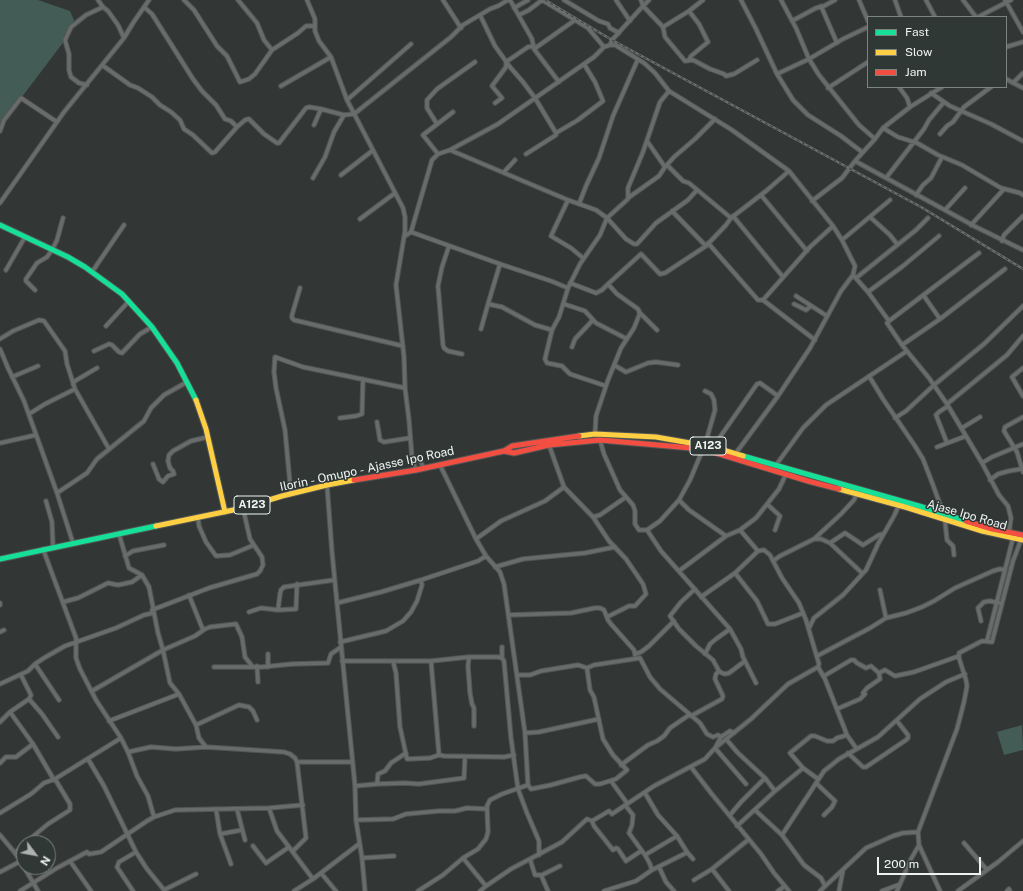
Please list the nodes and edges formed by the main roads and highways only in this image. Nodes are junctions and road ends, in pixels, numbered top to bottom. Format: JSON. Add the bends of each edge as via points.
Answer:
{"nodes":[{"id":1,"x":0,"y":226,"type":"edge"},
{"id":2,"x":704,"y":447,"type":"junction"},
{"id":3,"x":504,"y":451,"type":"junction"},
{"id":4,"x":906,"y":505,"type":"junction"},
{"id":5,"x":225,"y":512,"type":"junction"},
{"id":6,"x":1022,"y":539,"type":"edge"},
{"id":7,"x":0,"y":559,"type":"edge"}],
"edges":[{"from":1,"to":5,"type":"main road","via":[[68,257],[92,272],[107,282],[152,326],[174,357],[195,398],[208,437]]},
{"from":2,"to":3,"type":"main road","name":"Ilorin - Omupo - Ajasse Ipo Road","number":"A123","via":[[600,440],[549,445],[514,453]]},
{"from":2,"to":3,"type":"main road","name":"Ilorin - Omupo - Ajasse Ipo Road","number":"A123","via":[[652,437],[595,434],[512,446]]},
{"from":2,"to":4,"type":"main road","name":"Ilorin - Omupo - Ajasse Ipo Road","number":"A123","via":[[786,474]]},
{"from":2,"to":4,"type":"main road","name":"Ilorin - Omupo - Ajasse Ipo Road","number":"A123","via":[[713,447],[776,465]]},
{"from":3,"to":5,"type":"main road","name":"Ilorin - Omupo - Ajasse Ipo Road","number":"A123","via":[[416,470],[327,485]]},
{"from":4,"to":6,"type":"main road","name":"Ajase Ipo Road","number":"A123","via":[[941,513]]},
{"from":4,"to":6,"type":"main road","name":"Ajase Ipo Road","number":"A123","via":[[945,521]]},
{"from":5,"to":7,"type":"main road","name":"Ilorin - Omupo - Ajasse Ipo Road","number":"A123"}]}
